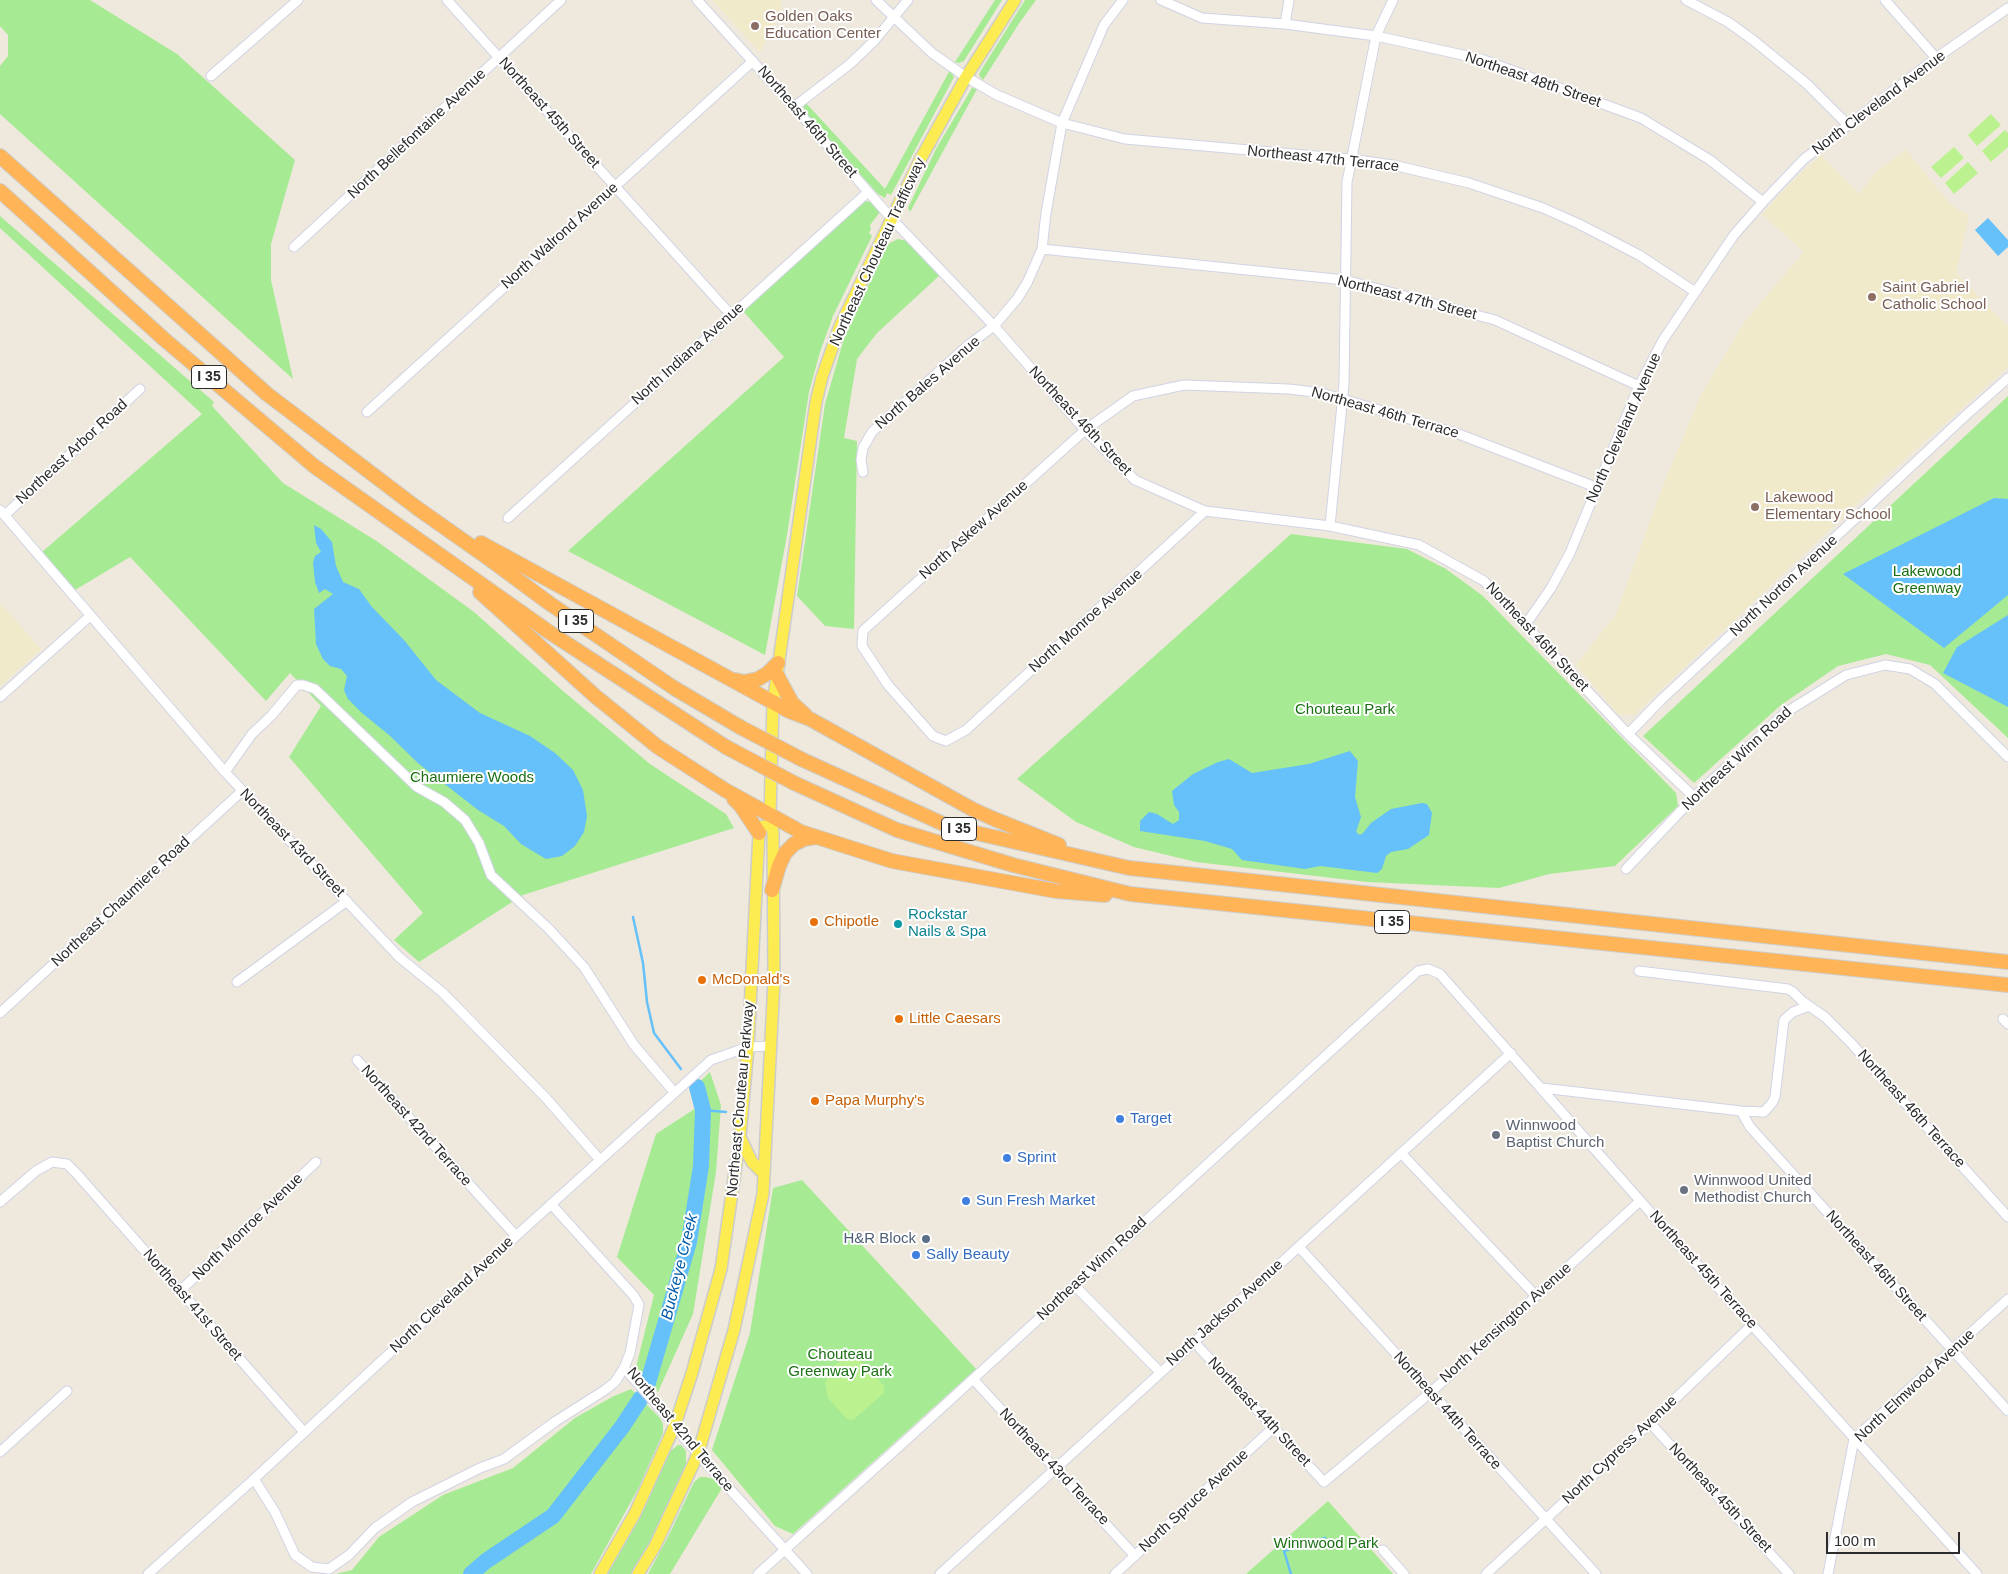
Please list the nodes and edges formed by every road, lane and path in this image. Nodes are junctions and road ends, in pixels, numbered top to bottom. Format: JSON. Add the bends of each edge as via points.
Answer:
{"nodes":[{"id":1,"x":298,"y":0,"type":"edge"},
{"id":2,"x":447,"y":0,"type":"edge"},
{"id":3,"x":562,"y":0,"type":"edge"},
{"id":4,"x":697,"y":0,"type":"edge"},
{"id":5,"x":876,"y":0,"type":"edge"},
{"id":6,"x":908,"y":0,"type":"edge"},
{"id":7,"x":1015,"y":0,"type":"edge"},
{"id":8,"x":1123,"y":0,"type":"edge"},
{"id":9,"x":1161,"y":0,"type":"edge"},
{"id":10,"x":1289,"y":0,"type":"edge"},
{"id":11,"x":1393,"y":0,"type":"edge"},
{"id":12,"x":1686,"y":0,"type":"edge"},
{"id":13,"x":1885,"y":0,"type":"edge"},
{"id":14,"x":2008,"y":8,"type":"edge"},
{"id":15,"x":896,"y":17,"type":"junction"},
{"id":16,"x":1285,"y":24,"type":"junction"},
{"id":17,"x":1376,"y":36,"type":"junction"},
{"id":18,"x":500,"y":58,"type":"junction"},
{"id":19,"x":1936,"y":58,"type":"junction"},
{"id":20,"x":753,"y":61,"type":"junction"},
{"id":21,"x":211,"y":76,"type":"dead end"},
{"id":22,"x":966,"y":77,"type":"junction"},
{"id":23,"x":794,"y":106,"type":"junction"},
{"id":24,"x":1062,"y":123,"type":"junction"},
{"id":25,"x":1848,"y":125,"type":"junction"},
{"id":26,"x":0,"y":156,"type":"edge"},
{"id":27,"x":1350,"y":159,"type":"junction"},
{"id":28,"x":615,"y":186,"type":"junction"},
{"id":29,"x":0,"y":191,"type":"edge"},
{"id":30,"x":868,"y":192,"type":"junction"},
{"id":31,"x":1763,"y":202,"type":"junction"},
{"id":32,"x":892,"y":219,"type":"junction"},
{"id":33,"x":294,"y":246,"type":"dead end"},
{"id":34,"x":1042,"y":249,"type":"junction"},
{"id":35,"x":1346,"y":280,"type":"junction"},
{"id":36,"x":1694,"y":291,"type":"junction"},
{"id":37,"x":731,"y":315,"type":"junction"},
{"id":38,"x":994,"y":326,"type":"junction"},
{"id":39,"x":2008,"y":378,"type":"edge"},
{"id":40,"x":1639,"y":386,"type":"junction"},
{"id":41,"x":140,"y":389,"type":"dead end"},
{"id":42,"x":1343,"y":399,"type":"junction"},
{"id":43,"x":367,"y":412,"type":"dead end"},
{"id":44,"x":1085,"y":430,"type":"junction"},
{"id":45,"x":863,"y":472,"type":"dead end"},
{"id":46,"x":1598,"y":488,"type":"junction"},
{"id":47,"x":417,"y":508,"type":"junction"},
{"id":48,"x":1205,"y":511,"type":"junction"},
{"id":49,"x":2,"y":513,"type":"edge"},
{"id":50,"x":508,"y":518,"type":"dead end"},
{"id":51,"x":1330,"y":526,"type":"junction"},
{"id":52,"x":432,"y":548,"type":"junction"},
{"id":53,"x":90,"y":616,"type":"junction"},
{"id":54,"x":1526,"y":624,"type":"junction"},
{"id":55,"x":778,"y":669,"type":"junction"},
{"id":56,"x":730,"y":680,"type":"junction"},
{"id":57,"x":0,"y":697,"type":"edge"},
{"id":58,"x":773,"y":703,"type":"junction"},
{"id":59,"x":810,"y":719,"type":"junction"},
{"id":60,"x":966,"y":730,"type":"joint"},
{"id":61,"x":1628,"y":734,"type":"junction"},
{"id":62,"x":2008,"y":757,"type":"edge"},
{"id":63,"x":225,"y":772,"type":"junction"},
{"id":64,"x":725,"y":790,"type":"junction"},
{"id":65,"x":242,"y":791,"type":"junction"},
{"id":66,"x":1694,"y":797,"type":"junction"},
{"id":67,"x":770,"y":814,"type":"junction"},
{"id":68,"x":759,"y":833,"type":"junction"},
{"id":69,"x":816,"y":836,"type":"junction"},
{"id":70,"x":1129,"y":868,"type":"junction"},
{"id":71,"x":1626,"y":869,"type":"dead end"},
{"id":72,"x":772,"y":890,"type":"junction"},
{"id":73,"x":1130,"y":894,"type":"junction"},
{"id":74,"x":347,"y":900,"type":"junction"},
{"id":75,"x":2008,"y":962,"type":"edge"},
{"id":76,"x":1428,"y":969,"type":"joint"},
{"id":77,"x":1639,"y":971,"type":"dead end"},
{"id":78,"x":237,"y":982,"type":"dead end"},
{"id":79,"x":2008,"y":985,"type":"edge"},
{"id":80,"x":1809,"y":1006,"type":"junction"},
{"id":81,"x":0,"y":1013,"type":"edge"},
{"id":82,"x":771,"y":1046,"type":"junction"},
{"id":83,"x":748,"y":1047,"type":"junction"},
{"id":84,"x":1511,"y":1053,"type":"junction"},
{"id":85,"x":357,"y":1060,"type":"dead end"},
{"id":86,"x":1542,"y":1088,"type":"junction"},
{"id":87,"x":674,"y":1092,"type":"junction"},
{"id":88,"x":1741,"y":1111,"type":"junction"},
{"id":89,"x":740,"y":1137,"type":"junction"},
{"id":90,"x":1401,"y":1153,"type":"junction"},
{"id":91,"x":600,"y":1160,"type":"junction"},
{"id":92,"x":316,"y":1162,"type":"dead end"},
{"id":93,"x":763,"y":1173,"type":"junction"},
{"id":94,"x":1640,"y":1201,"type":"junction"},
{"id":95,"x":0,"y":1202,"type":"edge"},
{"id":96,"x":551,"y":1204,"type":"junction"},
{"id":97,"x":2008,"y":1217,"type":"edge"},
{"id":98,"x":516,"y":1236,"type":"junction"},
{"id":99,"x":1299,"y":1247,"type":"junction"},
{"id":100,"x":1074,"y":1286,"type":"junction"},
{"id":101,"x":180,"y":1292,"type":"junction"},
{"id":102,"x":1536,"y":1296,"type":"junction"},
{"id":103,"x":2008,"y":1299,"type":"edge"},
{"id":104,"x":1752,"y":1325,"type":"junction"},
{"id":105,"x":1195,"y":1342,"type":"junction"},
{"id":106,"x":1952,"y":1350,"type":"junction"},
{"id":107,"x":624,"y":1368,"type":"junction"},
{"id":108,"x":1160,"y":1372,"type":"junction"},
{"id":109,"x":972,"y":1379,"type":"junction"},
{"id":110,"x":67,"y":1391,"type":"dead end"},
{"id":111,"x":1430,"y":1393,"type":"junction"},
{"id":112,"x":2008,"y":1412,"type":"edge"},
{"id":113,"x":1650,"y":1423,"type":"junction"},
{"id":114,"x":675,"y":1425,"type":"junction"},
{"id":115,"x":1273,"y":1428,"type":"junction"},
{"id":116,"x":304,"y":1432,"type":"junction"},
{"id":117,"x":1854,"y":1439,"type":"junction"},
{"id":118,"x":0,"y":1452,"type":"edge"},
{"id":119,"x":698,"y":1454,"type":"junction"},
{"id":120,"x":1056,"y":1469,"type":"junction"},
{"id":121,"x":254,"y":1479,"type":"junction"},
{"id":122,"x":1324,"y":1482,"type":"joint"},
{"id":123,"x":1546,"y":1520,"type":"junction"},
{"id":124,"x":784,"y":1549,"type":"junction"},
{"id":125,"x":1383,"y":1550,"type":"dead end"},
{"id":126,"x":1135,"y":1556,"type":"junction"},
{"id":127,"x":148,"y":1574,"type":"edge"},
{"id":128,"x":600,"y":1574,"type":"edge"},
{"id":129,"x":638,"y":1574,"type":"edge"},
{"id":130,"x":758,"y":1574,"type":"edge"},
{"id":131,"x":807,"y":1574,"type":"edge"},
{"id":132,"x":940,"y":1574,"type":"edge"},
{"id":133,"x":1115,"y":1574,"type":"edge"},
{"id":134,"x":1404,"y":1574,"type":"edge"},
{"id":135,"x":1486,"y":1574,"type":"edge"},
{"id":136,"x":1596,"y":1574,"type":"edge"},
{"id":137,"x":1789,"y":1574,"type":"edge"},
{"id":138,"x":1828,"y":1574,"type":"edge"},
{"id":139,"x":1977,"y":1574,"type":"edge"}],
"edges":[{"from":1,"to":21,"type":"street"},
{"from":2,"to":18,"type":"street","name":"Northeast 45th Street"},
{"from":3,"to":18,"type":"street","name":"North Bellefontaine Avenue"},
{"from":4,"to":20,"type":"street","name":"Northeast 46th Street"},
{"from":5,"to":15,"type":"street","name":"Northeast 47th Terrace"},
{"from":6,"to":15,"type":"street"},
{"from":7,"to":22,"type":"main road","name":"Northeast Chouteau Trafficway"},
{"from":8,"to":24,"type":"street","name":"North Bales Avenue","via":[[1104,25]]},
{"from":9,"to":16,"type":"street","name":"Northeast 48th Street","via":[[1202,18]]},
{"from":10,"to":16,"type":"street"},
{"from":11,"to":17,"type":"street"},
{"from":12,"to":25,"type":"street","via":[[1728,22],[1753,40],[1807,84]]},
{"from":13,"to":19,"type":"street"},
{"from":14,"to":19,"type":"street","name":"North Cleveland Avenue"},
{"from":15,"to":22,"type":"street","name":"Northeast 47th Terrace","via":[[932,53]]},
{"from":15,"to":23,"type":"street","via":[[850,64]]},
{"from":16,"to":17,"type":"street","name":"Northeast 48th Street"},
{"from":17,"to":27,"type":"street"},
{"from":17,"to":31,"type":"street","name":"Northeast 48th Street","via":[[1481,59],[1641,118],[1710,160]]},
{"from":18,"to":28,"type":"street","name":"Northeast 45th Street"},
{"from":18,"to":33,"type":"street","name":"North Bellefontaine Avenue"},
{"from":19,"to":25,"type":"street","name":"North Cleveland Avenue"},
{"from":20,"to":23,"type":"street","name":"Northeast 46th Street"},
{"from":20,"to":28,"type":"street","name":"North Walrond Avenue"},
{"from":22,"to":24,"type":"street","name":"Northeast 47th Terrace","via":[[998,96]]},
{"from":22,"to":32,"type":"main road","name":"Northeast Chouteau Trafficway","via":[[924,152]]},
{"from":23,"to":30,"type":"street","name":"Northeast 46th Street"},
{"from":24,"to":27,"type":"street","name":"Northeast 47th Terrace","via":[[1125,140]]},
{"from":24,"to":34,"type":"street","name":"North Bales Avenue"},
{"from":25,"to":31,"type":"street","name":"North Cleveland Avenue","via":[[1804,159]]},
{"from":26,"to":47,"type":"highway","number":"I 35","via":[[267,394]]},
{"from":27,"to":35,"type":"street"},
{"from":27,"to":36,"type":"street","name":"Northeast 47th Terrace","via":[[1450,178],[1543,208],[1614,242]]},
{"from":28,"to":37,"type":"street","name":"Northeast 45th Street"},
{"from":28,"to":43,"type":"street","name":"North Walrond Avenue"},
{"from":29,"to":52,"type":"highway","number":"I 35","via":[[165,340],[314,466]]},
{"from":30,"to":32,"type":"street","name":"Northeast 46th Street"},
{"from":30,"to":37,"type":"street","name":"North Indiana Avenue"},
{"from":31,"to":36,"type":"street","name":"North Cleveland Avenue","via":[[1734,235]]},
{"from":32,"to":38,"type":"street","name":"Northeast 46th Street"},
{"from":32,"to":55,"type":"main road","name":"Northeast Chouteau Trafficway","via":[[840,326],[822,377]]},
{"from":34,"to":35,"type":"street","name":"Northeast 47th Street"},
{"from":34,"to":38,"type":"street","name":"North Bales Avenue","via":[[1027,283]]},
{"from":35,"to":40,"type":"street","name":"Northeast 47th Street","via":[[1495,320]]},
{"from":35,"to":42,"type":"street"},
{"from":36,"to":40,"type":"street","name":"North Cleveland Avenue"},
{"from":37,"to":50,"type":"street","name":"North Indiana Avenue"},
{"from":38,"to":44,"type":"street","name":"Northeast 46th Street"},
{"from":38,"to":45,"type":"street","name":"North Bales Avenue","via":[[872,432],[863,448]]},
{"from":39,"to":61,"type":"street","name":"North Norton Avenue","via":[[1660,700]]},
{"from":40,"to":46,"type":"street","name":"North Cleveland Avenue"},
{"from":41,"to":49,"type":"street","name":"Northeast Arbor Road"},
{"from":42,"to":44,"type":"street","name":"Northeast 46th Terrace","via":[[1289,388],[1184,385],[1133,396]]},
{"from":42,"to":46,"type":"street","name":"Northeast 46th Terrace","via":[[1456,432]]},
{"from":42,"to":51,"type":"street"},
{"from":44,"to":48,"type":"street","name":"Northeast 46th Street","via":[[1135,480]]},
{"from":44,"to":60,"type":"street","name":"North Askew Avenue","via":[[863,631],[862,646],[888,685],[934,736],[946,741]]},
{"from":46,"to":54,"type":"street","name":"North Cleveland Avenue","via":[[1552,588]]},
{"from":47,"to":56,"type":"highway"},
{"from":47,"to":70,"type":"highway","number":"I 35","bridge":true,"via":[[674,688],[801,759],[950,827]]},
{"from":48,"to":51,"type":"street","name":"Northeast 46th Street"},
{"from":48,"to":60,"type":"street","name":"North Monroe Avenue"},
{"from":49,"to":53,"type":"street","name":"Northeast 43rd Street"},
{"from":51,"to":54,"type":"street","name":"Northeast 46th Street","via":[[1420,545],[1484,581]]},
{"from":52,"to":64,"type":"highway","via":[[626,722]]},
{"from":52,"to":73,"type":"highway","number":"I 35","bridge":true,"via":[[549,632],[726,747],[794,783],[897,830],[1013,865]]},
{"from":53,"to":57,"type":"street"},
{"from":53,"to":63,"type":"street","name":"Northeast 43rd Street"},
{"from":54,"to":61,"type":"street","name":"Northeast 46th Street"},
{"from":55,"to":56,"type":"highway","via":[[744,682]]},
{"from":55,"to":58,"type":"main road","name":"Northeast Chouteau Trafficway"},
{"from":55,"to":59,"type":"highway","via":[[792,703]]},
{"from":56,"to":58,"type":"highway"},
{"from":58,"to":59,"type":"highway"},
{"from":58,"to":67,"type":"main road","name":"Northeast Chouteau Trafficway"},
{"from":59,"to":70,"type":"highway","via":[[994,819]]},
{"from":61,"to":66,"type":"street","name":"Northeast 46th Street"},
{"from":62,"to":66,"type":"street","name":"Northeast Winn Road","via":[[1935,684],[1910,668],[1885,665],[1846,676],[1785,712]]},
{"from":63,"to":65,"type":"street","name":"Northeast 43rd Street"},
{"from":63,"to":87,"type":"street","via":[[252,734],[297,685],[310,686],[320,693],[417,787],[444,802],[465,820],[491,875],[584,967],[634,1045]]},
{"from":64,"to":67,"type":"highway"},
{"from":64,"to":68,"type":"highway","via":[[741,806]]},
{"from":65,"to":74,"type":"street","name":"Northeast 43rd Street"},
{"from":65,"to":81,"type":"street","name":"Northeast Chaumiere Road"},
{"from":66,"to":71,"type":"street","name":"Northeast Winn Road"},
{"from":67,"to":68,"type":"main road","name":"Northeast Chouteau Parkway"},
{"from":67,"to":69,"type":"highway"},
{"from":67,"to":72,"type":"main road","name":"Northeast Chouteau Parkway"},
{"from":68,"to":83,"type":"main road","name":"Northeast Chouteau Parkway"},
{"from":69,"to":72,"type":"highway","via":[[794,844],[785,853]]},
{"from":69,"to":73,"type":"highway","via":[[892,861],[960,874],[1056,891],[1113,896]]},
{"from":70,"to":75,"type":"highway","number":"I 35"},
{"from":72,"to":82,"type":"main road","name":"Northeast Chouteau Parkway","via":[[774,981]]},
{"from":73,"to":79,"type":"highway","number":"I 35"},
{"from":74,"to":78,"type":"street"},
{"from":74,"to":91,"type":"street","name":"Northeast 43rd Street","via":[[399,957],[442,992],[546,1098]]},
{"from":76,"to":84,"type":"street","name":"Northeast 45th Terrace","via":[[1440,974]]},
{"from":76,"to":100,"type":"street","name":"Northeast Winn Road","via":[[1418,970]]},
{"from":77,"to":80,"type":"street","name":"Northeast 46th Terrace","via":[[1788,989]]},
{"from":80,"to":88,"type":"street","via":[[1784,1020],[1772,1103],[1764,1112]]},
{"from":80,"to":97,"type":"street","name":"Northeast 46th Terrace","via":[[1851,1043]]},
{"from":82,"to":83,"type":"street","name":"North Cleveland Avenue"},
{"from":82,"to":93,"type":"main road","name":"Northeast Chouteau Parkway"},
{"from":83,"to":87,"type":"street","name":"North Cleveland Avenue","via":[[711,1060]]},
{"from":83,"to":89,"type":"main road","name":"Northeast Chouteau Parkway"},
{"from":84,"to":86,"type":"street","name":"Northeast 45th Terrace"},
{"from":84,"to":90,"type":"street","name":"North Jackson Avenue"},
{"from":85,"to":98,"type":"street","name":"Northeast 42nd Terrace"},
{"from":86,"to":88,"type":"street"},
{"from":86,"to":94,"type":"street","name":"Northeast 45th Terrace"},
{"from":87,"to":91,"type":"street","name":"North Cleveland Avenue"},
{"from":88,"to":106,"type":"street","name":"Northeast 46th Street","via":[[1750,1127]]},
{"from":89,"to":93,"type":"main road","via":[[752,1162]]},
{"from":89,"to":114,"type":"main road","name":"Northeast Chouteau Parkway","via":[[721,1269]]},
{"from":90,"to":99,"type":"street","name":"North Jackson Avenue"},
{"from":90,"to":102,"type":"street"},
{"from":91,"to":96,"type":"street","name":"North Cleveland Avenue"},
{"from":92,"to":101,"type":"street","name":"North Monroe Avenue"},
{"from":93,"to":119,"type":"main road","name":"Northeast Chouteau Parkway","via":[[763,1194],[734,1330]]},
{"from":94,"to":102,"type":"street","name":"North Kensington Avenue"},
{"from":94,"to":104,"type":"street","name":"Northeast 45th Terrace"},
{"from":95,"to":101,"type":"street","name":"Northeast 41st Street","via":[[36,1171],[52,1162],[66,1164]]},
{"from":96,"to":98,"type":"street","name":"North Cleveland Avenue"},
{"from":96,"to":107,"type":"street","name":"Northeast 42nd Terrace","via":[[639,1305]]},
{"from":98,"to":116,"type":"street","name":"North Cleveland Avenue"},
{"from":99,"to":105,"type":"street","name":"North Jackson Avenue"},
{"from":99,"to":111,"type":"street","name":"Northeast 44th Terrace"},
{"from":100,"to":108,"type":"street"},
{"from":100,"to":109,"type":"street","name":"Northeast Winn Road"},
{"from":101,"to":116,"type":"street","name":"Northeast 41st Street"},
{"from":102,"to":111,"type":"street","name":"North Kensington Avenue"},
{"from":103,"to":106,"type":"street","name":"North Elmwood Avenue"},
{"from":104,"to":113,"type":"street","name":"North Cypress Avenue"},
{"from":104,"to":117,"type":"street","name":"Northeast 45th Terrace"},
{"from":105,"to":108,"type":"street","name":"North Jackson Avenue"},
{"from":105,"to":115,"type":"street","name":"Northeast 44th Street"},
{"from":106,"to":112,"type":"street","name":"Northeast 46th Street"},
{"from":106,"to":117,"type":"street","name":"North Elmwood Avenue"},
{"from":107,"to":114,"type":"street","name":"Northeast 42nd Terrace"},
{"from":107,"to":121,"type":"street","via":[[606,1390],[564,1415],[504,1459],[412,1502],[375,1528],[349,1555],[329,1569],[312,1568],[295,1555],[275,1512]]},
{"from":108,"to":120,"type":"street","name":"North Jackson Avenue"},
{"from":109,"to":120,"type":"street","name":"Northeast 43rd Terrace"},
{"from":109,"to":124,"type":"street","name":"Northeast Winn Road"},
{"from":110,"to":118,"type":"street"},
{"from":111,"to":122,"type":"street","name":"North Kensington Avenue"},
{"from":111,"to":123,"type":"street","name":"Northeast 44th Terrace"},
{"from":113,"to":123,"type":"street","name":"North Cypress Avenue"},
{"from":113,"to":137,"type":"street","name":"Northeast 45th Street"},
{"from":114,"to":119,"type":"street","name":"Northeast 42nd Terrace"},
{"from":114,"to":128,"type":"main road","name":"Northeast Chouteau Parkway","via":[[635,1513]]},
{"from":115,"to":122,"type":"street","name":"Northeast 44th Street"},
{"from":115,"to":126,"type":"street","name":"North Spruce Avenue"},
{"from":116,"to":121,"type":"street","name":"North Cleveland Avenue"},
{"from":117,"to":138,"type":"street","name":"North Elmwood Avenue"},
{"from":117,"to":139,"type":"street","name":"Northeast 45th Terrace"},
{"from":119,"to":124,"type":"street","name":"Northeast 42nd Terrace"},
{"from":119,"to":129,"type":"main road","name":"Northeast Chouteau Parkway","via":[[655,1546]]},
{"from":120,"to":126,"type":"street","name":"Northeast 43rd Terrace"},
{"from":120,"to":132,"type":"street","name":"North Jackson Avenue"},
{"from":121,"to":127,"type":"street","name":"North Cleveland Avenue"},
{"from":123,"to":135,"type":"street","name":"North Cypress Avenue"},
{"from":123,"to":136,"type":"street","name":"Northeast 44th Terrace"},
{"from":124,"to":130,"type":"street","name":"Northeast Winn Road"},
{"from":124,"to":131,"type":"street","name":"Northeast 42nd Terrace"},
{"from":125,"to":134,"type":"street"},
{"from":126,"to":133,"type":"street","name":"North Spruce Avenue"}]}
